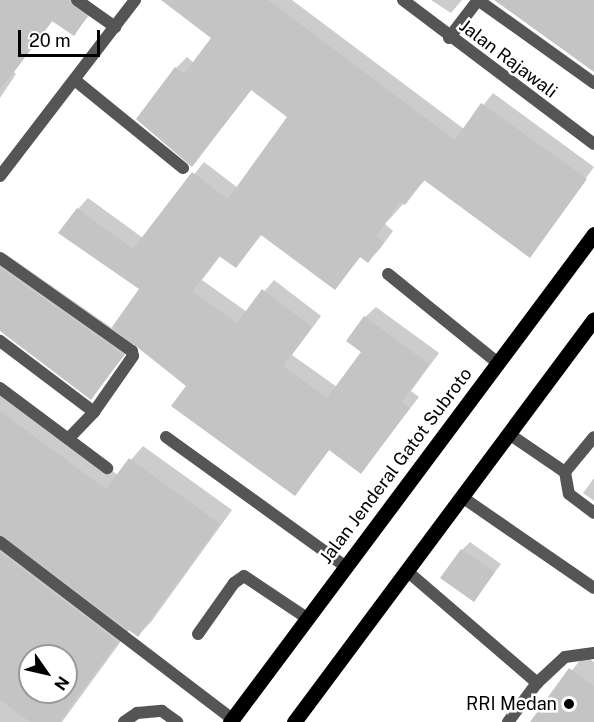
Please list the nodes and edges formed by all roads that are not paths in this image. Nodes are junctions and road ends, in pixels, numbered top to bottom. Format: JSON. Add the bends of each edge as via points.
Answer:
{"nodes":[{"id":1,"x":77,"y":0,"type":"edge"},
{"id":2,"x":135,"y":0,"type":"edge"},
{"id":3,"x":403,"y":0,"type":"edge"},
{"id":4,"x":478,"y":0,"type":"edge"},
{"id":5,"x":115,"y":27,"type":"junction"},
{"id":6,"x":449,"y":38,"type":"junction"},
{"id":7,"x":76,"y":81,"type":"junction"},
{"id":8,"x":594,"y":83,"type":"edge"},
{"id":9,"x":594,"y":144,"type":"edge"},
{"id":10,"x":183,"y":168,"type":"dead end"},
{"id":11,"x":0,"y":176,"type":"edge"},
{"id":12,"x":594,"y":234,"type":"edge"},
{"id":13,"x":0,"y":258,"type":"edge"},
{"id":14,"x":388,"y":274,"type":"dead end"},
{"id":15,"x":594,"y":319,"type":"edge"},
{"id":16,"x":0,"y":341,"type":"edge"},
{"id":17,"x":498,"y":363,"type":"junction"},
{"id":18,"x":0,"y":388,"type":"edge"},
{"id":19,"x":94,"y":412,"type":"junction"},
{"id":20,"x":509,"y":434,"type":"junction"},
{"id":21,"x":594,"y":436,"type":"edge"},
{"id":22,"x":166,"y":437,"type":"dead end"},
{"id":23,"x":69,"y":438,"type":"junction"},
{"id":24,"x":107,"y":468,"type":"dead end"},
{"id":25,"x":565,"y":472,"type":"junction"},
{"id":26,"x":462,"y":497,"type":"junction"},
{"id":27,"x":594,"y":513,"type":"edge"},
{"id":28,"x":0,"y":543,"type":"edge"},
{"id":29,"x":346,"y":567,"type":"junction"},
{"id":30,"x":407,"y":571,"type":"junction"},
{"id":31,"x":594,"y":588,"type":"edge"},
{"id":32,"x":307,"y":618,"type":"junction"},
{"id":33,"x":198,"y":634,"type":"dead end"},
{"id":34,"x":594,"y":653,"type":"edge"},
{"id":35,"x":537,"y":682,"type":"junction"},
{"id":36,"x":231,"y":720,"type":"edge"},
{"id":37,"x":124,"y":722,"type":"edge"},
{"id":38,"x":177,"y":722,"type":"edge"},
{"id":39,"x":294,"y":722,"type":"edge"},
{"id":40,"x":508,"y":722,"type":"edge"}],
"edges":[{"from":1,"to":5,"type":"street"},
{"from":2,"to":5,"type":"street"},
{"from":3,"to":6,"type":"street","name":"Jalan Rajawali"},
{"from":4,"to":6,"type":"street"},
{"from":4,"to":8,"type":"street"},
{"from":5,"to":7,"type":"street"},
{"from":6,"to":9,"type":"street","name":"Jalan Rajawali"},
{"from":7,"to":10,"type":"street"},
{"from":7,"to":11,"type":"street"},
{"from":12,"to":17,"type":"main road","name":"Jalan Jenderal Gatot Subroto"},
{"from":13,"to":19,"type":"street","via":[[132,351],[133,358]]},
{"from":14,"to":17,"type":"street"},
{"from":15,"to":20,"type":"main road"},
{"from":16,"to":19,"type":"street"},
{"from":17,"to":29,"type":"main road","name":"Jalan Jenderal Gatot Subroto"},
{"from":18,"to":23,"type":"street"},
{"from":19,"to":23,"type":"street"},
{"from":20,"to":25,"type":"street"},
{"from":20,"to":26,"type":"main road"},
{"from":21,"to":25,"type":"street"},
{"from":22,"to":29,"type":"street"},
{"from":23,"to":24,"type":"street"},
{"from":25,"to":27,"type":"street","via":[[569,494]]},
{"from":26,"to":30,"type":"main road"},
{"from":26,"to":31,"type":"street"},
{"from":28,"to":36,"type":"street"},
{"from":29,"to":32,"type":"main road","name":"Jalan Jenderal Gatot Subroto"},
{"from":30,"to":35,"type":"street"},
{"from":30,"to":39,"type":"main road"},
{"from":32,"to":33,"type":"street","via":[[244,576],[234,583]]},
{"from":32,"to":36,"type":"main road","name":"Jalan Jenderal Gatot Subroto"},
{"from":34,"to":35,"type":"street","via":[[565,657]]},
{"from":35,"to":40,"type":"street"},
{"from":37,"to":38,"type":"street","via":[[137,712],[162,711]]}]}
